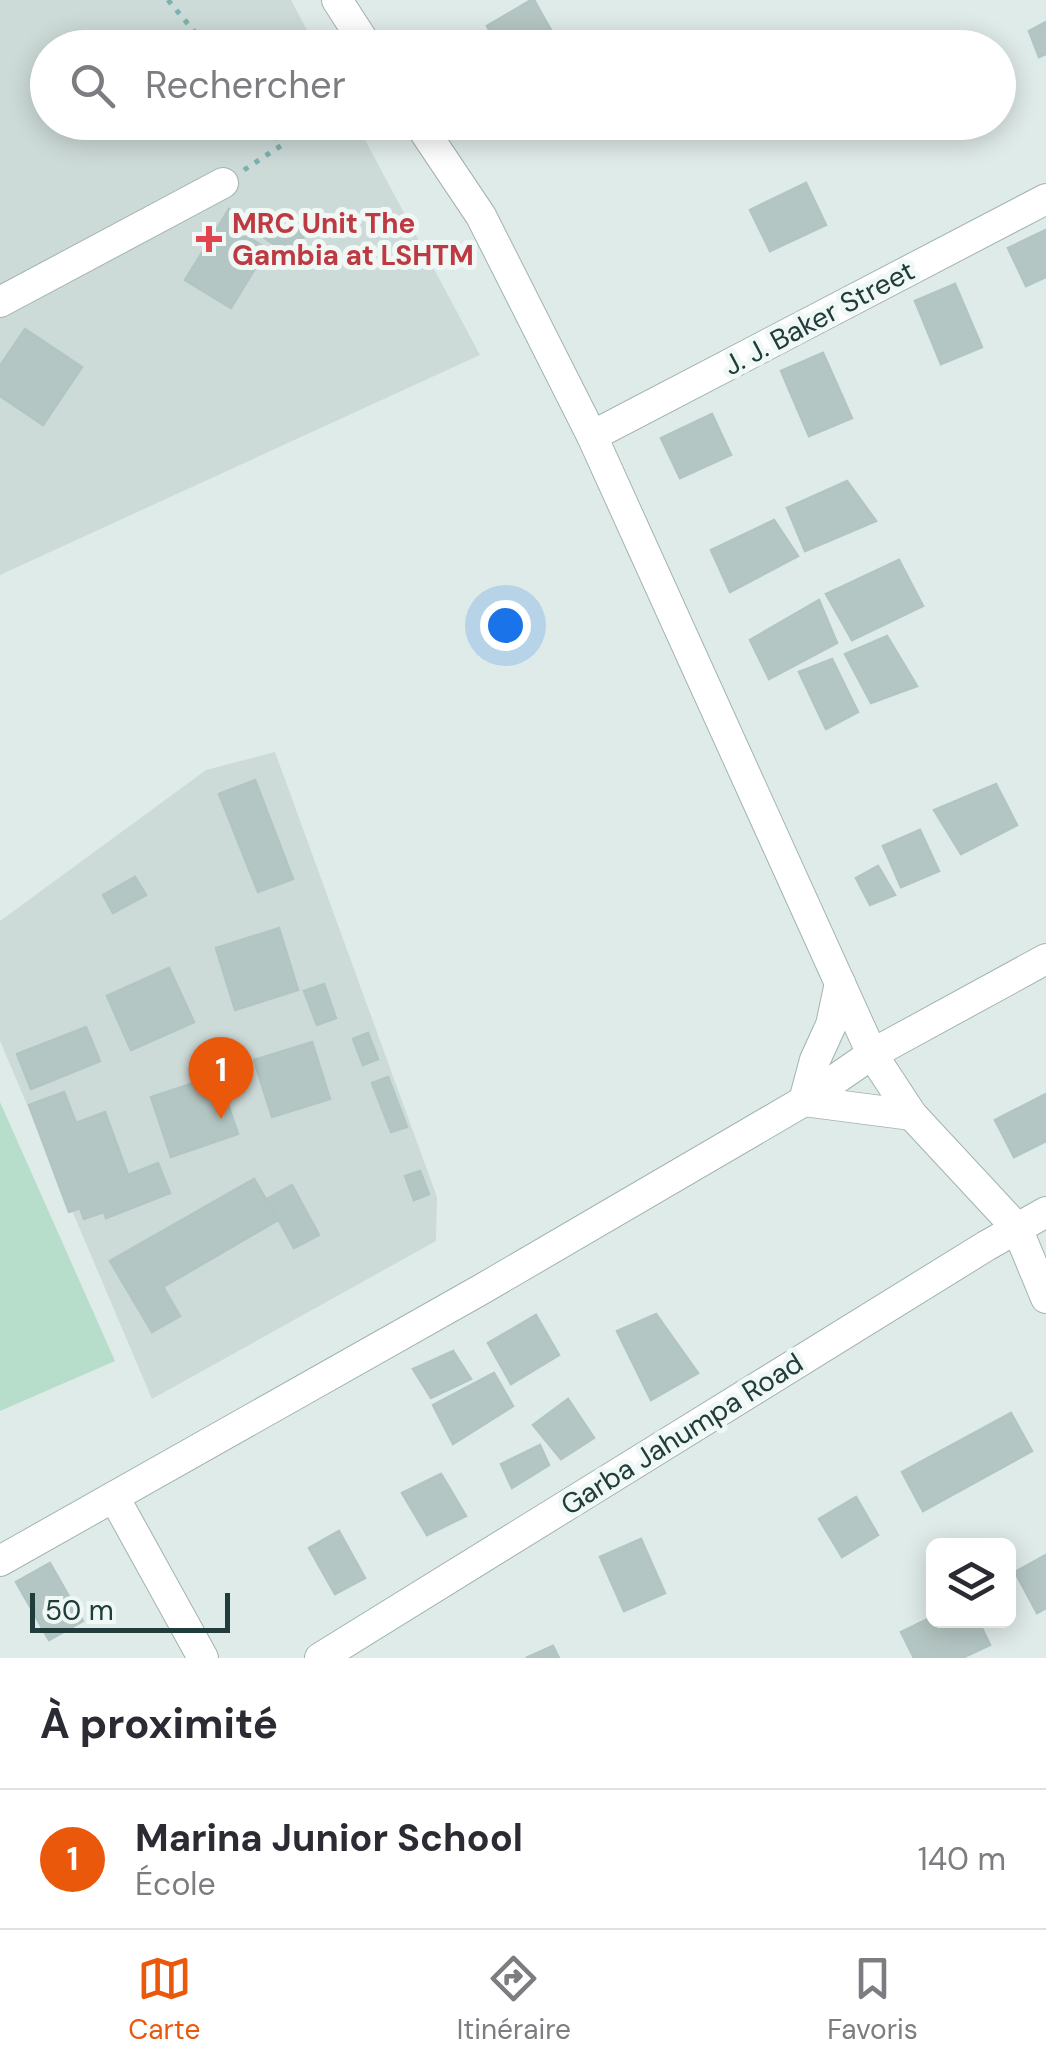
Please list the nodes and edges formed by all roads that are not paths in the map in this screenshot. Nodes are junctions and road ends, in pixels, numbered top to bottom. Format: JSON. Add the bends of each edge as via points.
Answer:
{"nodes":[{"id":1,"x":337,"y":0,"type":"edge"},
{"id":2,"x":356,"y":30,"type":"edge"},
{"id":3,"x":430,"y":140,"type":"edge"},
{"id":4,"x":222,"y":184,"type":"road end"},
{"id":5,"x":1046,"y":199,"type":"edge"},
{"id":6,"x":0,"y":302,"type":"edge"},
{"id":7,"x":592,"y":436,"type":"junction"},
{"id":8,"x":1046,"y":958,"type":"edge"},
{"id":9,"x":840,"y":983,"type":"junction"},
{"id":10,"x":872,"y":1054,"type":"junction"},
{"id":11,"x":804,"y":1101,"type":"junction"},
{"id":12,"x":912,"y":1115,"type":"junction"},
{"id":13,"x":1046,"y":1212,"type":"edge"},
{"id":14,"x":1016,"y":1228,"type":"junction"},
{"id":15,"x":1046,"y":1298,"type":"edge"},
{"id":16,"x":114,"y":1496,"type":"junction"},
{"id":17,"x":0,"y":1561,"type":"edge"},
{"id":18,"x":204,"y":1658,"type":"edge"},
{"id":19,"x":320,"y":1658,"type":"edge"}],
"edges":[{"from":1,"to":2,"type":"street"},
{"from":3,"to":7,"type":"street","via":[[481,216]]},
{"from":4,"to":6,"type":"street"},
{"from":5,"to":7,"type":"street","name":"J. J. Baker Street"},
{"from":7,"to":9,"type":"street"},
{"from":8,"to":10,"type":"street"},
{"from":9,"to":10,"type":"street"},
{"from":9,"to":11,"type":"street"},
{"from":10,"to":11,"type":"street"},
{"from":10,"to":12,"type":"street"},
{"from":11,"to":12,"type":"street"},
{"from":11,"to":16,"type":"street"},
{"from":12,"to":14,"type":"street"},
{"from":13,"to":14,"type":"street","name":"Garba Jahumpa Road"},
{"from":14,"to":15,"type":"street"},
{"from":14,"to":19,"type":"street","name":"Garba Jahumpa Road"},
{"from":16,"to":17,"type":"street"},
{"from":16,"to":18,"type":"street"}]}
